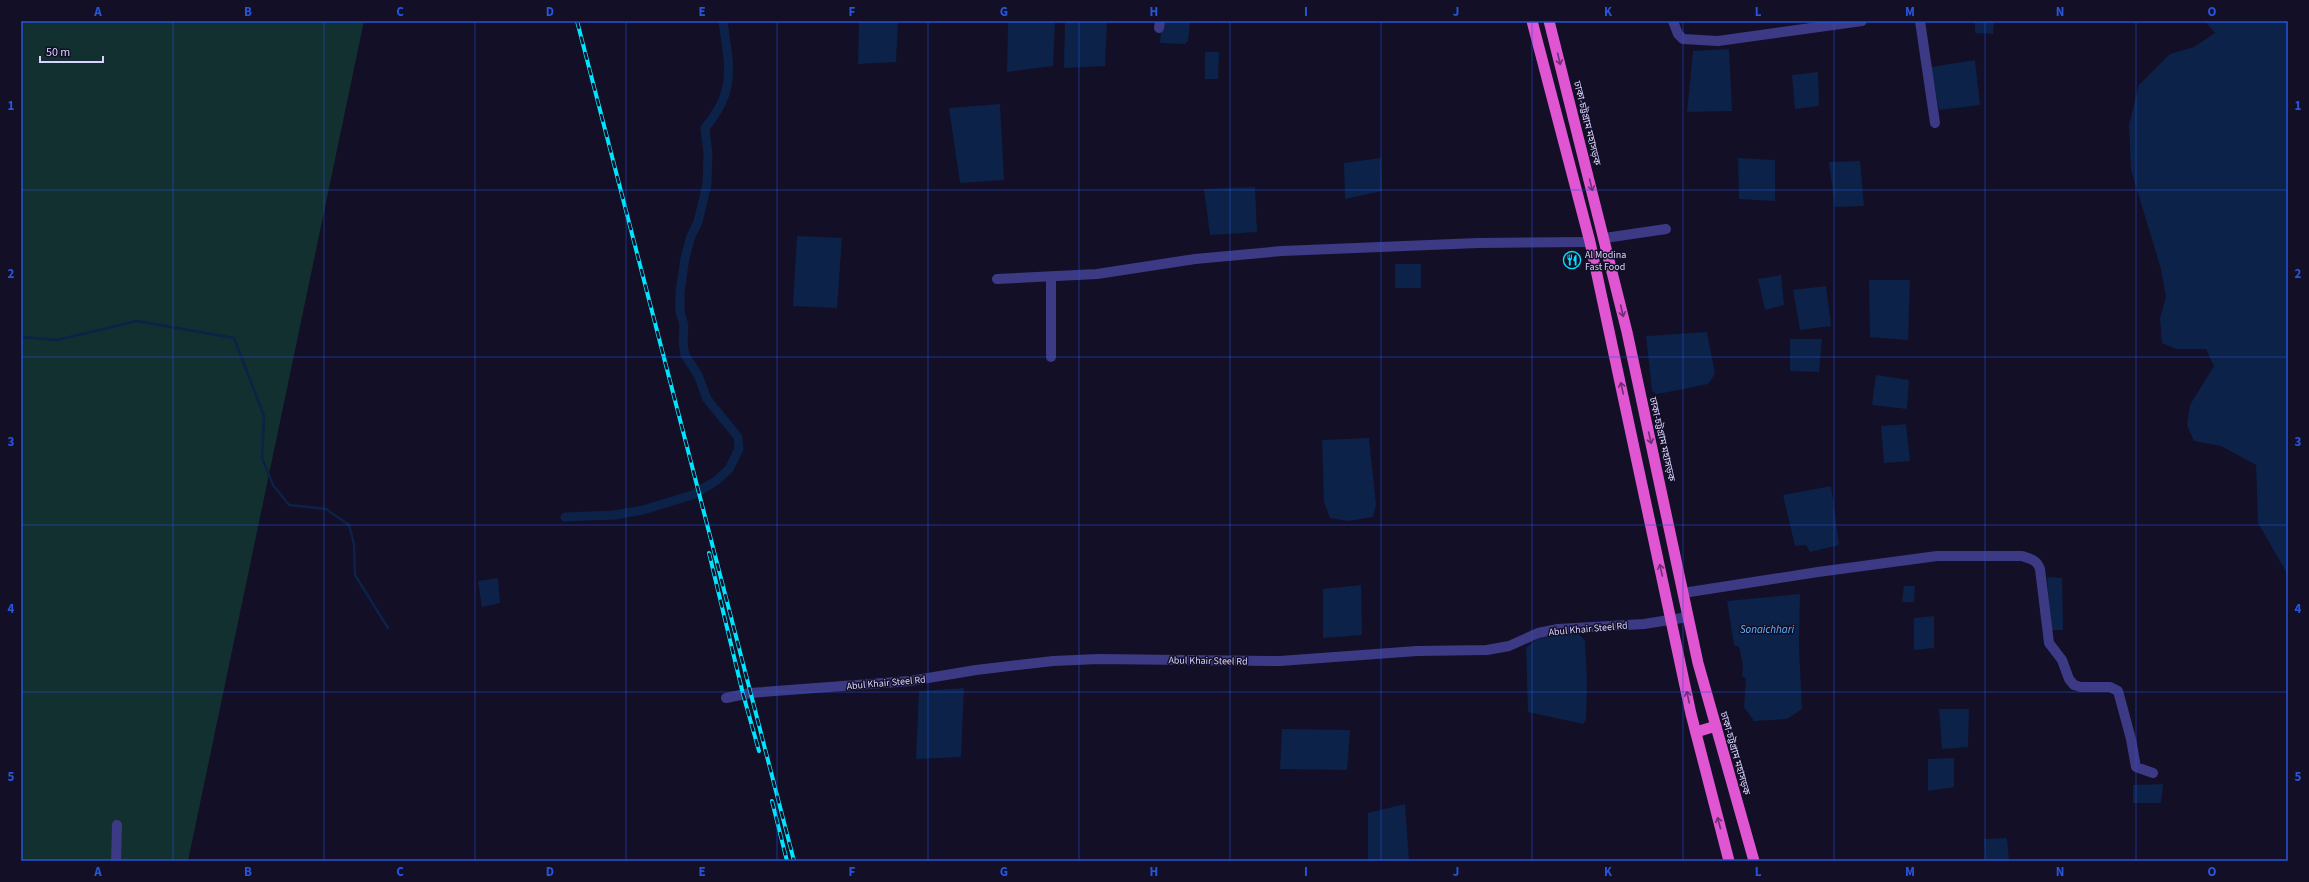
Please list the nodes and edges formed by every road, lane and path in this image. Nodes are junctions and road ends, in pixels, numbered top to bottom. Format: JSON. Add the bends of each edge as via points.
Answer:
{"nodes":[{"id":1,"x":1532,"y":21,"type":"edge"},
{"id":2,"x":1549,"y":21,"type":"edge"},
{"id":3,"x":1673,"y":21,"type":"edge"},
{"id":4,"x":1862,"y":21,"type":"edge"},
{"id":5,"x":1920,"y":21,"type":"edge"},
{"id":6,"x":1935,"y":123,"type":"dead end"},
{"id":7,"x":1666,"y":228,"type":"dead end"},
{"id":8,"x":1605,"y":238,"type":"junction"},
{"id":9,"x":1590,"y":242,"type":"junction"},
{"id":10,"x":1051,"y":278,"type":"junction"},
{"id":11,"x":997,"y":279,"type":"dead end"},
{"id":12,"x":1051,"y":357,"type":"dead end"},
{"id":13,"x":1683,"y":593,"type":"junction"},
{"id":14,"x":1688,"y":617,"type":"junction"},
{"id":15,"x":1672,"y":621,"type":"junction"},
{"id":16,"x":726,"y":698,"type":"dead end"},
{"id":17,"x":1716,"y":726,"type":"junction"},
{"id":18,"x":1696,"y":732,"type":"junction"},
{"id":19,"x":2153,"y":773,"type":"dead end"},
{"id":20,"x":117,"y":825,"type":"dead end"},
{"id":21,"x":116,"y":861,"type":"edge"},
{"id":22,"x":1729,"y":861,"type":"edge"},
{"id":23,"x":1754,"y":861,"type":"edge"}],
"edges":[{"from":1,"to":9,"type":"highway"},
{"from":2,"to":8,"type":"highway","name":"ঢাকা-চট্টগ্রাম মহাসড়ক","one_way":true},
{"from":3,"to":4,"type":"street","via":[[1682,39],[1718,41]]},
{"from":5,"to":6,"type":"street"},
{"from":7,"to":8,"type":"street"},
{"from":8,"to":13,"type":"highway","name":"ঢাকা-চট্টগ্রাম মহাসড়ক","one_way":true},
{"from":9,"to":10,"type":"street","via":[[1478,243],[1282,251],[1195,259],[1097,274]]},
{"from":15,"to":9,"type":"highway","one_way":true},
{"from":10,"to":11,"type":"street"},
{"from":10,"to":12,"type":"street"},
{"from":13,"to":14,"type":"highway","name":"ঢাকা-চট্টগ্রাম মহাসড়ক"},
{"from":13,"to":19,"type":"street","via":[[1937,556],[2022,556],[2032,559],[2038,563],[2040,569],[2049,643],[2062,660],[2069,679],[2074,685],[2081,687],[2110,687],[2118,691],[2136,767]]},
{"from":14,"to":15,"type":"street","name":"Abul Khair Steel Rd"},
{"from":14,"to":17,"type":"highway","name":"ঢাকা-চট্টগ্রাম মহাসড়ক"},
{"from":15,"to":16,"type":"street","name":"Abul Khair Steel Rd","via":[[1558,629],[1538,633],[1509,646],[1487,650],[1417,651],[1280,661],[1053,661],[910,681],[750,692]]},
{"from":18,"to":15,"type":"highway","one_way":true},
{"from":17,"to":18,"type":"highway"},
{"from":17,"to":23,"type":"highway","name":"ঢাকা-চট্টগ্রাম মহাসড়ক"},
{"from":22,"to":18,"type":"highway","one_way":true},
{"from":20,"to":21,"type":"street"}]}
